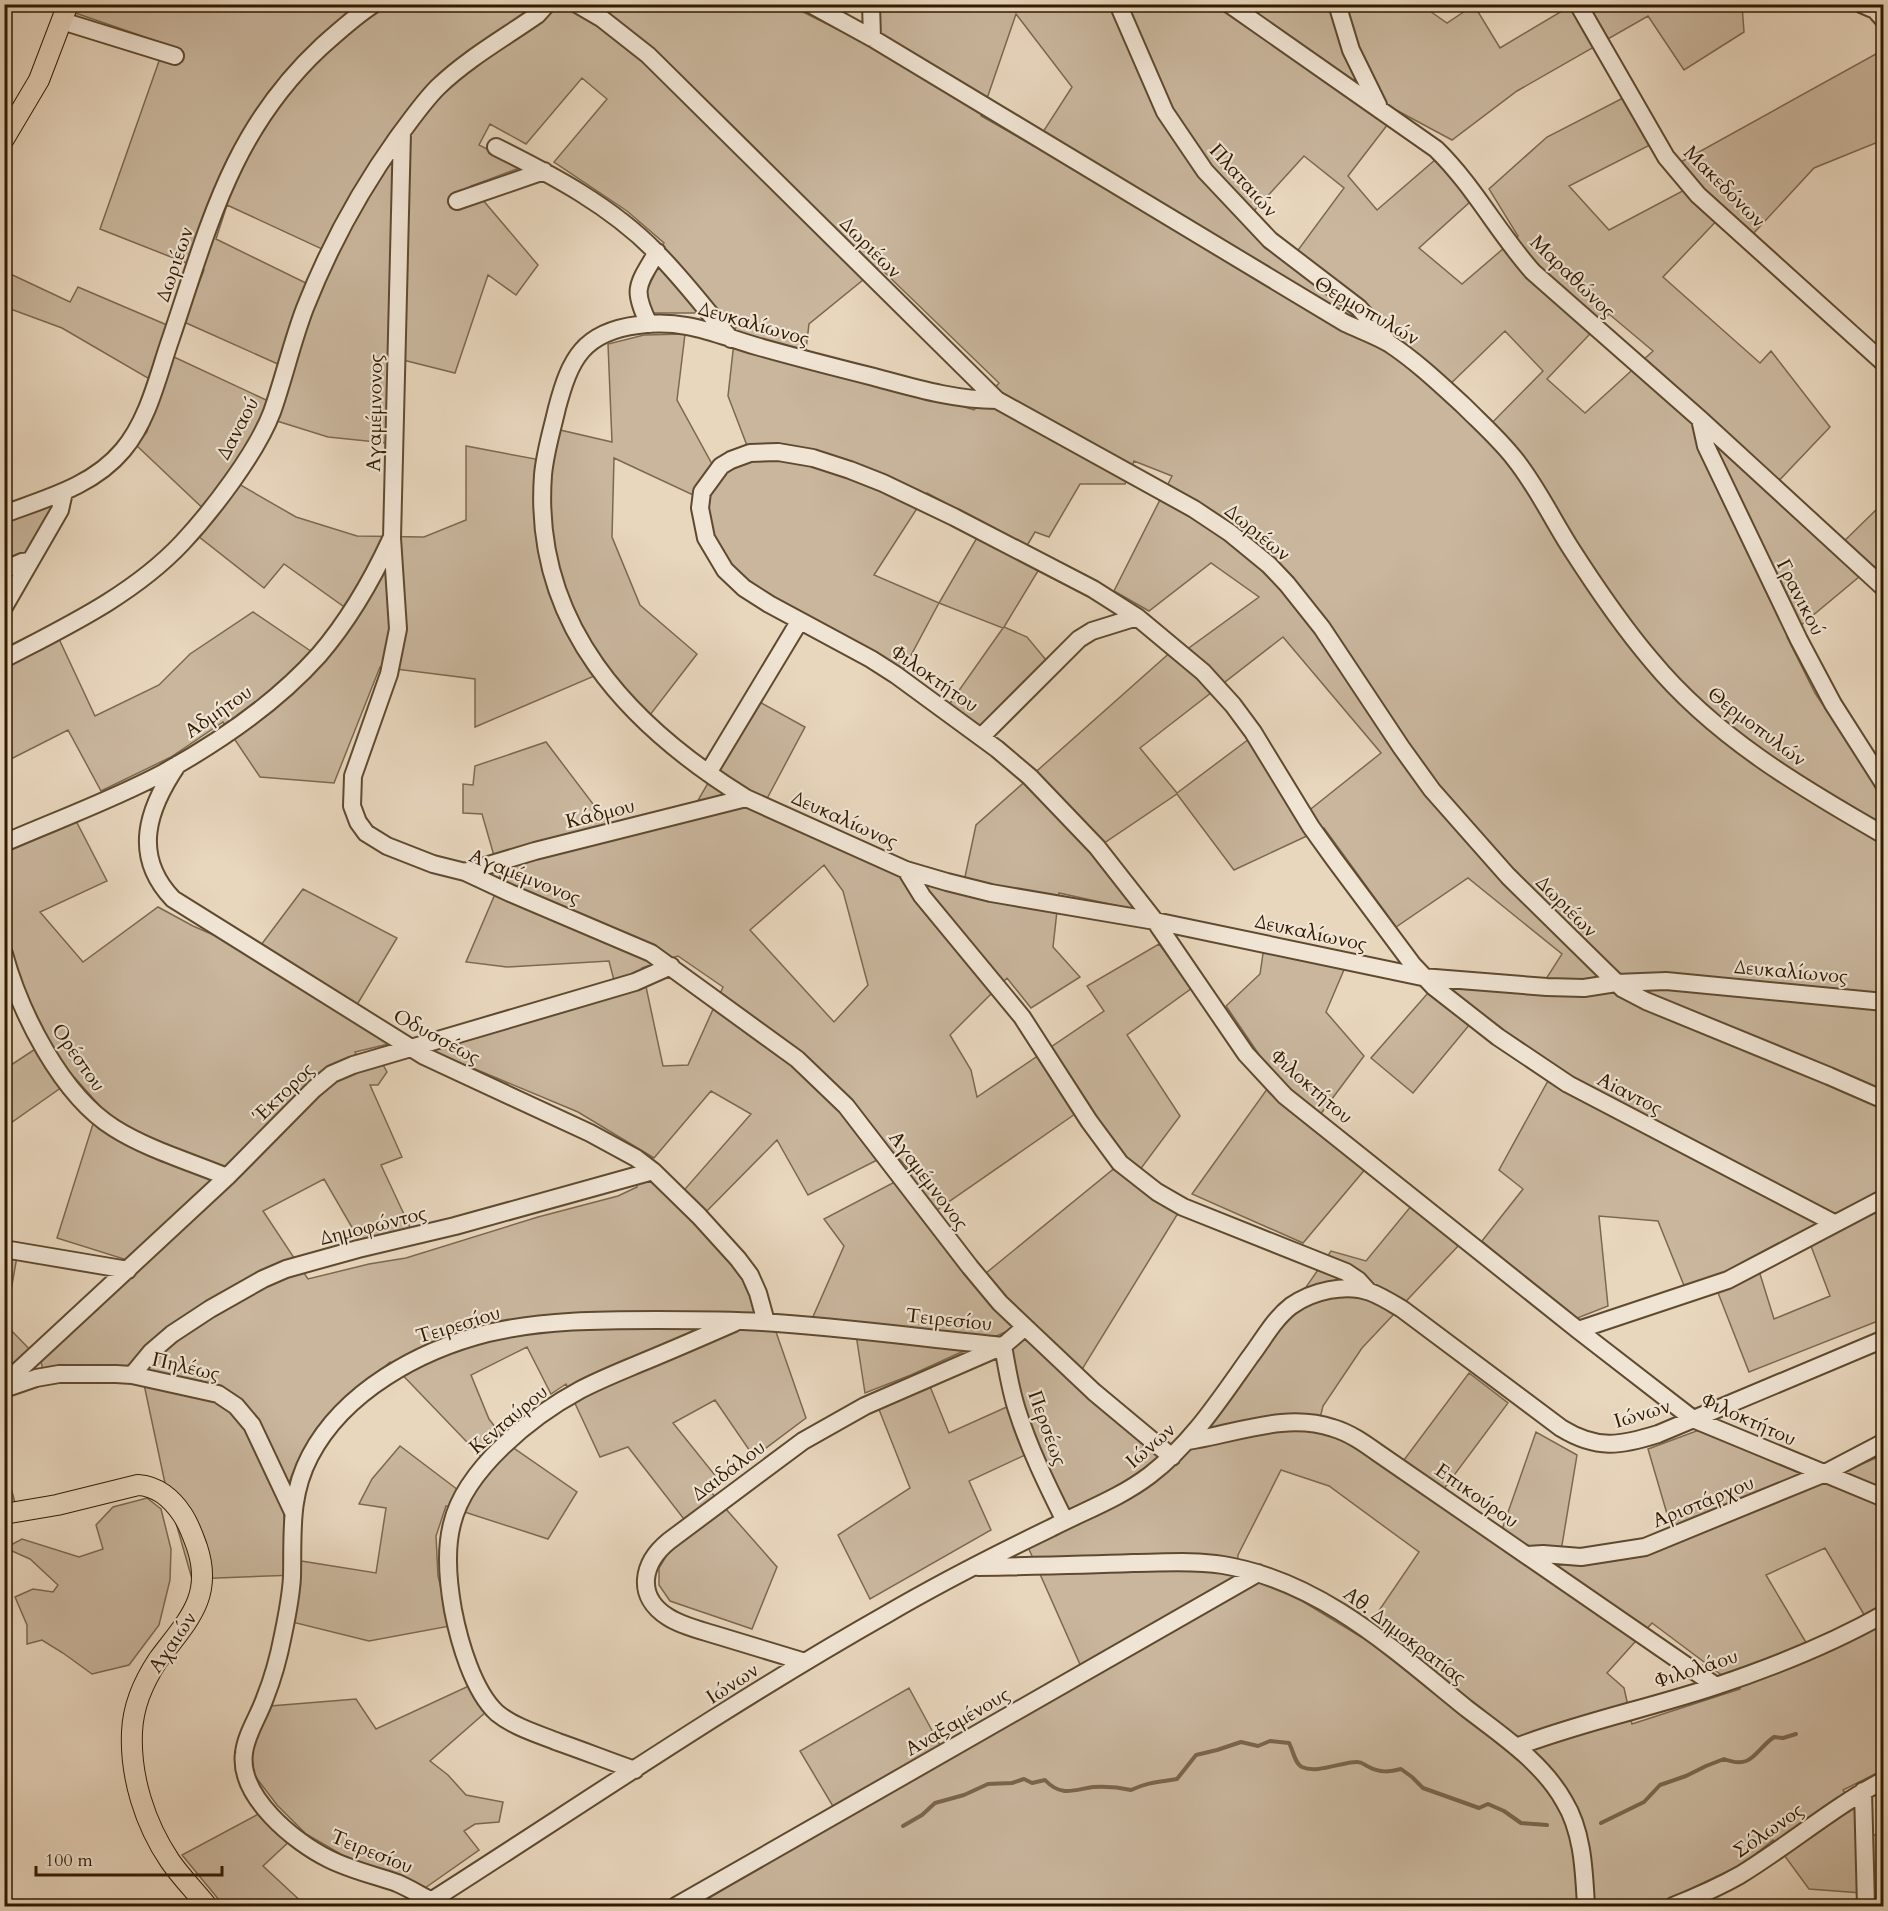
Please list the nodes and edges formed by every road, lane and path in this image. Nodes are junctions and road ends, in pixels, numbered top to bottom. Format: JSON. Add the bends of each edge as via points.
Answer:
{"nodes":[{"id":1,"x":374,"y":4,"type":"edge"},
{"id":2,"x":547,"y":4,"type":"edge"},
{"id":3,"x":577,"y":4,"type":"edge"},
{"id":4,"x":810,"y":4,"type":"edge"},
{"id":5,"x":871,"y":4,"type":"edge"},
{"id":6,"x":1118,"y":4,"type":"edge"},
{"id":7,"x":1229,"y":4,"type":"edge"},
{"id":8,"x":1337,"y":4,"type":"edge"},
{"id":9,"x":1578,"y":4,"type":"edge"},
{"id":10,"x":1861,"y":4,"type":"edge"},
{"id":11,"x":65,"y":13,"type":"edge"},
{"id":12,"x":1884,"y":20,"type":"edge"},
{"id":13,"x":872,"y":38,"type":"junction"},
{"id":14,"x":175,"y":56,"type":"dead end"},
{"id":15,"x":1379,"y":109,"type":"junction"},
{"id":16,"x":402,"y":132,"type":"junction"},
{"id":17,"x":4,"y":140,"type":"edge"},
{"id":18,"x":496,"y":147,"type":"dead end"},
{"id":19,"x":544,"y":171,"type":"junction"},
{"id":20,"x":457,"y":201,"type":"dead end"},
{"id":21,"x":657,"y":252,"type":"junction"},
{"id":22,"x":649,"y":324,"type":"junction"},
{"id":23,"x":732,"y":339,"type":"junction"},
{"id":24,"x":1389,"y":344,"type":"junction"},
{"id":25,"x":1884,"y":363,"type":"edge"},
{"id":26,"x":998,"y":400,"type":"junction"},
{"id":27,"x":1700,"y":419,"type":"junction"},
{"id":28,"x":64,"y":492,"type":"junction"},
{"id":29,"x":4,"y":513,"type":"edge"},
{"id":30,"x":392,"y":538,"type":"junction"},
{"id":31,"x":30,"y":561,"type":"junction"},
{"id":32,"x":4,"y":570,"type":"edge"},
{"id":33,"x":1884,"y":588,"type":"edge"},
{"id":34,"x":4,"y":607,"type":"edge"},
{"id":35,"x":1137,"y":617,"type":"junction"},
{"id":36,"x":799,"y":622,"type":"junction"},
{"id":37,"x":4,"y":658,"type":"edge"},
{"id":38,"x":981,"y":737,"type":"junction"},
{"id":39,"x":178,"y":764,"type":"junction"},
{"id":40,"x":708,"y":773,"type":"junction"},
{"id":41,"x":1884,"y":784,"type":"edge"},
{"id":42,"x":746,"y":798,"type":"junction"},
{"id":43,"x":1884,"y":836,"type":"edge"},
{"id":44,"x":4,"y":843,"type":"edge"},
{"id":45,"x":906,"y":870,"type":"junction"},
{"id":46,"x":465,"y":872,"type":"junction"},
{"id":47,"x":1155,"y":921,"type":"junction"},
{"id":48,"x":4,"y":954,"type":"edge"},
{"id":49,"x":670,"y":966,"type":"junction"},
{"id":50,"x":1422,"y":976,"type":"junction"},
{"id":51,"x":1616,"y":983,"type":"junction"},
{"id":52,"x":1884,"y":1002,"type":"edge"},
{"id":53,"x":412,"y":1049,"type":"junction"},
{"id":54,"x":1884,"y":1100,"type":"edge"},
{"id":55,"x":653,"y":1171,"type":"junction"},
{"id":56,"x":227,"y":1177,"type":"junction"},
{"id":57,"x":1884,"y":1198,"type":"edge"},
{"id":58,"x":1834,"y":1223,"type":"junction"},
{"id":59,"x":4,"y":1249,"type":"edge"},
{"id":60,"x":128,"y":1270,"type":"junction"},
{"id":61,"x":1368,"y":1291,"type":"junction"},
{"id":62,"x":741,"y":1321,"type":"junction"},
{"id":63,"x":766,"y":1322,"type":"junction"},
{"id":64,"x":1024,"y":1328,"type":"junction"},
{"id":65,"x":1578,"y":1330,"type":"junction"},
{"id":66,"x":1884,"y":1340,"type":"edge"},
{"id":67,"x":1003,"y":1346,"type":"junction"},
{"id":68,"x":132,"y":1375,"type":"junction"},
{"id":69,"x":4,"y":1384,"type":"edge"},
{"id":70,"x":4,"y":1389,"type":"edge"},
{"id":71,"x":1693,"y":1419,"type":"junction"},
{"id":72,"x":1187,"y":1441,"type":"junction"},
{"id":73,"x":1884,"y":1442,"type":"edge"},
{"id":74,"x":1173,"y":1457,"type":"junction"},
{"id":75,"x":1823,"y":1474,"type":"junction"},
{"id":76,"x":1884,"y":1498,"type":"edge"},
{"id":77,"x":293,"y":1512,"type":"junction"},
{"id":78,"x":4,"y":1514,"type":"edge"},
{"id":79,"x":1065,"y":1521,"type":"junction"},
{"id":80,"x":1527,"y":1555,"type":"junction"},
{"id":81,"x":971,"y":1567,"type":"junction"},
{"id":82,"x":1258,"y":1573,"type":"junction"},
{"id":83,"x":1884,"y":1614,"type":"edge"},
{"id":84,"x":805,"y":1662,"type":"junction"},
{"id":85,"x":1716,"y":1686,"type":"junction"},
{"id":86,"x":1516,"y":1747,"type":"junction"},
{"id":87,"x":634,"y":1770,"type":"junction"},
{"id":88,"x":1884,"y":1780,"type":"edge"},
{"id":89,"x":1863,"y":1791,"type":"junction"},
{"id":90,"x":1702,"y":1901,"type":"edge"},
{"id":91,"x":427,"y":1904,"type":"edge"},
{"id":92,"x":207,"y":1906,"type":"edge"},
{"id":93,"x":676,"y":1906,"type":"edge"},
{"id":94,"x":1586,"y":1906,"type":"edge"},
{"id":95,"x":1673,"y":1906,"type":"edge"},
{"id":96,"x":1866,"y":1906,"type":"edge"}],
"edges":[{"from":1,"to":28,"type":"street","name":"Δωριέων","via":[[306,62],[252,129],[219,195],[136,430],[107,466]]},
{"from":2,"to":16,"type":"street","name":"Δαναού","via":[[446,80]]},
{"from":3,"to":26,"type":"street","name":"Δωριέων","via":[[648,55]]},
{"from":4,"to":13,"type":"street","name":"Θερμοπυλών"},
{"from":5,"to":13,"type":"street"},
{"from":6,"to":24,"type":"street","name":"Πλαταιών","via":[[1165,112],[1205,171],[1270,240],[1359,308]]},
{"from":7,"to":15,"type":"street","name":"Μαραθώνος"},
{"from":8,"to":15,"type":"street","via":[[1351,50]]},
{"from":9,"to":25,"type":"street","name":"Μακεδόνων","via":[[1666,157],[1698,195]]},
{"from":10,"to":12,"type":"street","via":[[1875,10]]},
{"from":11,"to":14,"type":"street"},
{"from":11,"to":17,"type":"main road","via":[[30,99]]},
{"from":13,"to":24,"type":"street","name":"Θερμοπυλών","via":[[1345,323]]},
{"from":15,"to":27,"type":"street","name":"Μαραθώνος","via":[[1450,163],[1516,253],[1544,283]]},
{"from":16,"to":30,"type":"street","name":"Αγαμέμνονος"},
{"from":16,"to":37,"type":"street","name":"Δαναού","via":[[372,174],[337,237],[306,308],[268,420],[224,491],[183,542],[149,573],[100,607]]},
{"from":18,"to":19,"type":"street"},
{"from":19,"to":20,"type":"street"},
{"from":19,"to":21,"type":"street","via":[[600,205]]},
{"from":21,"to":22,"type":"street","via":[[638,285],[640,306]]},
{"from":21,"to":23,"type":"street"},
{"from":22,"to":23,"type":"street","name":"Δευκαλίωνος","via":[[684,324]]},
{"from":22,"to":40,"type":"street","name":"Δευκαλίωνος","via":[[619,329],[598,338],[577,355],[568,369],[545,459],[543,521],[558,591],[590,657],[640,719]]},
{"from":23,"to":26,"type":"street","name":"Δευκαλίωνος","via":[[951,397]]},
{"from":24,"to":43,"type":"street","name":"Θερμοπυλών","via":[[1430,374],[1515,458],[1625,626],[1679,692],[1730,737],[1824,801]]},
{"from":26,"to":51,"type":"street","name":"Δωριέων","via":[[1194,509],[1269,565],[1322,628],[1432,790],[1508,876]]},
{"from":27,"to":33,"type":"street","name":"Μαραθώνος"},
{"from":27,"to":41,"type":"street","name":"Γρανικού","via":[[1706,446],[1799,640],[1833,704]]},
{"from":28,"to":29,"type":"street","name":"Δωριέων"},
{"from":28,"to":31,"type":"street","via":[[60,510]]},
{"from":30,"to":39,"type":"street","name":"Αδμήτου","via":[[365,591],[311,663],[249,717]]},
{"from":30,"to":46,"type":"street","name":"Αγαμέμνονος","via":[[397,637],[389,674],[353,776],[352,806],[362,828],[377,840],[433,864]]},
{"from":31,"to":32,"type":"street"},
{"from":31,"to":34,"type":"street"},
{"from":35,"to":36,"type":"street","name":"Φιλοκτήτου","via":[[1093,589],[875,480],[796,455],[763,452],[741,456],[721,466],[702,492],[701,519],[706,538],[734,580]]},
{"from":35,"to":38,"type":"street","via":[[1079,639]]},
{"from":35,"to":50,"type":"street","name":"Φιλοκτήτου","via":[[1203,672],[1233,705],[1311,827]]},
{"from":36,"to":38,"type":"street","name":"Φιλοκτήτου","via":[[871,659]]},
{"from":36,"to":40,"type":"street"},
{"from":38,"to":47,"type":"street","name":"Φιλοκτήτου","via":[[1030,777],[1076,824]]},
{"from":39,"to":44,"type":"street","name":"Αδμήτου"},
{"from":39,"to":53,"type":"street","name":"Οδυσσέως","via":[[155,802],[149,830],[150,863],[165,890],[180,904]]},
{"from":40,"to":42,"type":"street","name":"Δευκαλίωνος"},
{"from":42,"to":45,"type":"street","name":"Δευκαλίωνος"},
{"from":42,"to":46,"type":"street","name":"Κάδμου"},
{"from":45,"to":47,"type":"street","name":"Δευκαλίωνος","via":[[991,893]]},
{"from":45,"to":61,"type":"street","via":[[922,896],[1022,1017],[1120,1163],[1177,1203],[1353,1275]]},
{"from":46,"to":49,"type":"street","name":"Αγαμέμνονος","via":[[633,944]]},
{"from":47,"to":50,"type":"street","name":"Δευκαλίωνος"},
{"from":47,"to":65,"type":"street","name":"Φιλοκτήτου","via":[[1246,1054],[1274,1086]]},
{"from":48,"to":56,"type":"street","name":"Ορέστου","via":[[38,1036],[59,1071],[89,1108],[124,1134]]},
{"from":49,"to":53,"type":"street","name":"Έκτορος","via":[[635,982]]},
{"from":49,"to":64,"type":"street","name":"Αγαμέμνονος","via":[[797,1059],[839,1099],[970,1268]]},
{"from":50,"to":51,"type":"street","name":"Δευκαλίωνος","via":[[1547,987],[1584,988]]},
{"from":50,"to":58,"type":"street","name":"Aiαντος","via":[[1498,1036],[1568,1084]]},
{"from":51,"to":52,"type":"street","name":"Δευκαλίωνος","via":[[1666,981]]},
{"from":51,"to":54,"type":"street","name":"Δωριέων","via":[[1646,1001]]},
{"from":53,"to":55,"type":"street","name":"Οδυσσέως","via":[[611,1143]]},
{"from":53,"to":56,"type":"street","name":"Έκτορος","via":[[332,1074]]},
{"from":55,"to":63,"type":"street","name":"Οδυσσέως","via":[[745,1268],[758,1293]]},
{"from":55,"to":68,"type":"street","name":"Δημοφώντος","via":[[286,1269],[210,1308],[172,1334]]},
{"from":56,"to":60,"type":"street","name":"Έκτορος"},
{"from":57,"to":58,"type":"street"},
{"from":58,"to":65,"type":"street","via":[[1728,1280]]},
{"from":59,"to":60,"type":"street"},
{"from":60,"to":69,"type":"street","name":"Έκτορος"},
{"from":61,"to":71,"type":"street","name":"Ιώνων","via":[[1402,1309],[1561,1428],[1586,1441],[1626,1443]]},
{"from":61,"to":72,"type":"street","name":"Ιώνων","via":[[1328,1290],[1290,1306]]},
{"from":62,"to":63,"type":"street","name":"Τειρεσίου"},
{"from":62,"to":77,"type":"street","name":"Τειρεσίου","via":[[605,1320],[546,1325],[490,1333],[431,1352],[389,1375],[336,1420],[309,1457],[299,1480]]},
{"from":62,"to":87,"type":"street","name":"Κενταύρου","via":[[591,1384],[550,1409],[483,1467],[468,1487],[452,1523],[448,1559],[455,1617],[464,1652],[489,1704],[521,1727]]},
{"from":63,"to":67,"type":"street","name":"Τειρεσίου"},
{"from":64,"to":67,"type":"street","name":"Δαιδάλου"},
{"from":64,"to":74,"type":"street","name":"Αγαμέμνονος"},
{"from":65,"to":71,"type":"street","name":"Φιλοκτήτου"},
{"from":66,"to":71,"type":"street","name":"Ιώνων"},
{"from":67,"to":79,"type":"street","name":"Περσέως","via":[[1021,1423]]},
{"from":67,"to":84,"type":"street","name":"Δαιδάλου","via":[[865,1406],[803,1441],[660,1548],[650,1562],[646,1574],[648,1592],[669,1618]]},
{"from":68,"to":70,"type":"street","name":"Πηλέως","via":[[59,1374]]},
{"from":68,"to":77,"type":"street","name":"Πηλέως","via":[[208,1390],[231,1401],[256,1433]]},
{"from":71,"to":75,"type":"street","name":"Φιλοκτήτου"},
{"from":72,"to":74,"type":"street","name":"Ιώνων"},
{"from":72,"to":80,"type":"street","name":"Επικούρου","via":[[1287,1422],[1333,1428],[1364,1444]]},
{"from":73,"to":75,"type":"street","name":"Αριστάρχου"},
{"from":74,"to":79,"type":"street","name":"Ιώνων","via":[[1141,1482]]},
{"from":75,"to":76,"type":"street","name":"Φιλοκτήτου"},
{"from":75,"to":80,"type":"street","name":"Αριστάρχου","via":[[1645,1547],[1581,1557]]},
{"from":77,"to":91,"type":"street","name":"Τειρεσίου","via":[[292,1577],[285,1624],[266,1698],[245,1747],[247,1781],[276,1820],[308,1846],[329,1859],[398,1883]]},
{"from":78,"to":92,"type":"main road","name":"Αχαιών","via":[[138,1485],[163,1494],[184,1517],[201,1563],[201,1594],[189,1619],[144,1684],[133,1722],[133,1752],[141,1798],[155,1834],[171,1862]]},
{"from":79,"to":81,"type":"street","name":"Ιώνων"},
{"from":80,"to":85,"type":"street","name":"Επικούρου"},
{"from":81,"to":82,"type":"street","name":"Αθ. Δημοκρατίας","via":[[1208,1562]]},
{"from":81,"to":84,"type":"street","name":"Ιώνων"},
{"from":82,"to":86,"type":"street","name":"Αθ. Δημοκρατίας","via":[[1306,1592],[1353,1618]]},
{"from":82,"to":93,"type":"street","name":"Αναξαμένους"},
{"from":83,"to":85,"type":"street","name":"Φιλολάου","via":[[1838,1638]]},
{"from":84,"to":87,"type":"street","name":"Ιώνων"},
{"from":85,"to":86,"type":"street","name":"Φιλολάου","via":[[1560,1730]]},
{"from":86,"to":94,"type":"street","name":"Αθ. Δημοκρατίας","via":[[1549,1778],[1571,1814],[1580,1845]]},
{"from":87,"to":91,"type":"street","name":"Ιώνων"},
{"from":88,"to":89,"type":"street","name":"Σόλωνος"},
{"from":89,"to":90,"type":"street","name":"Σόλωνος"},
{"from":89,"to":96,"type":"street"},
{"from":90,"to":95,"type":"street","name":"Σόλωνος"}]}
